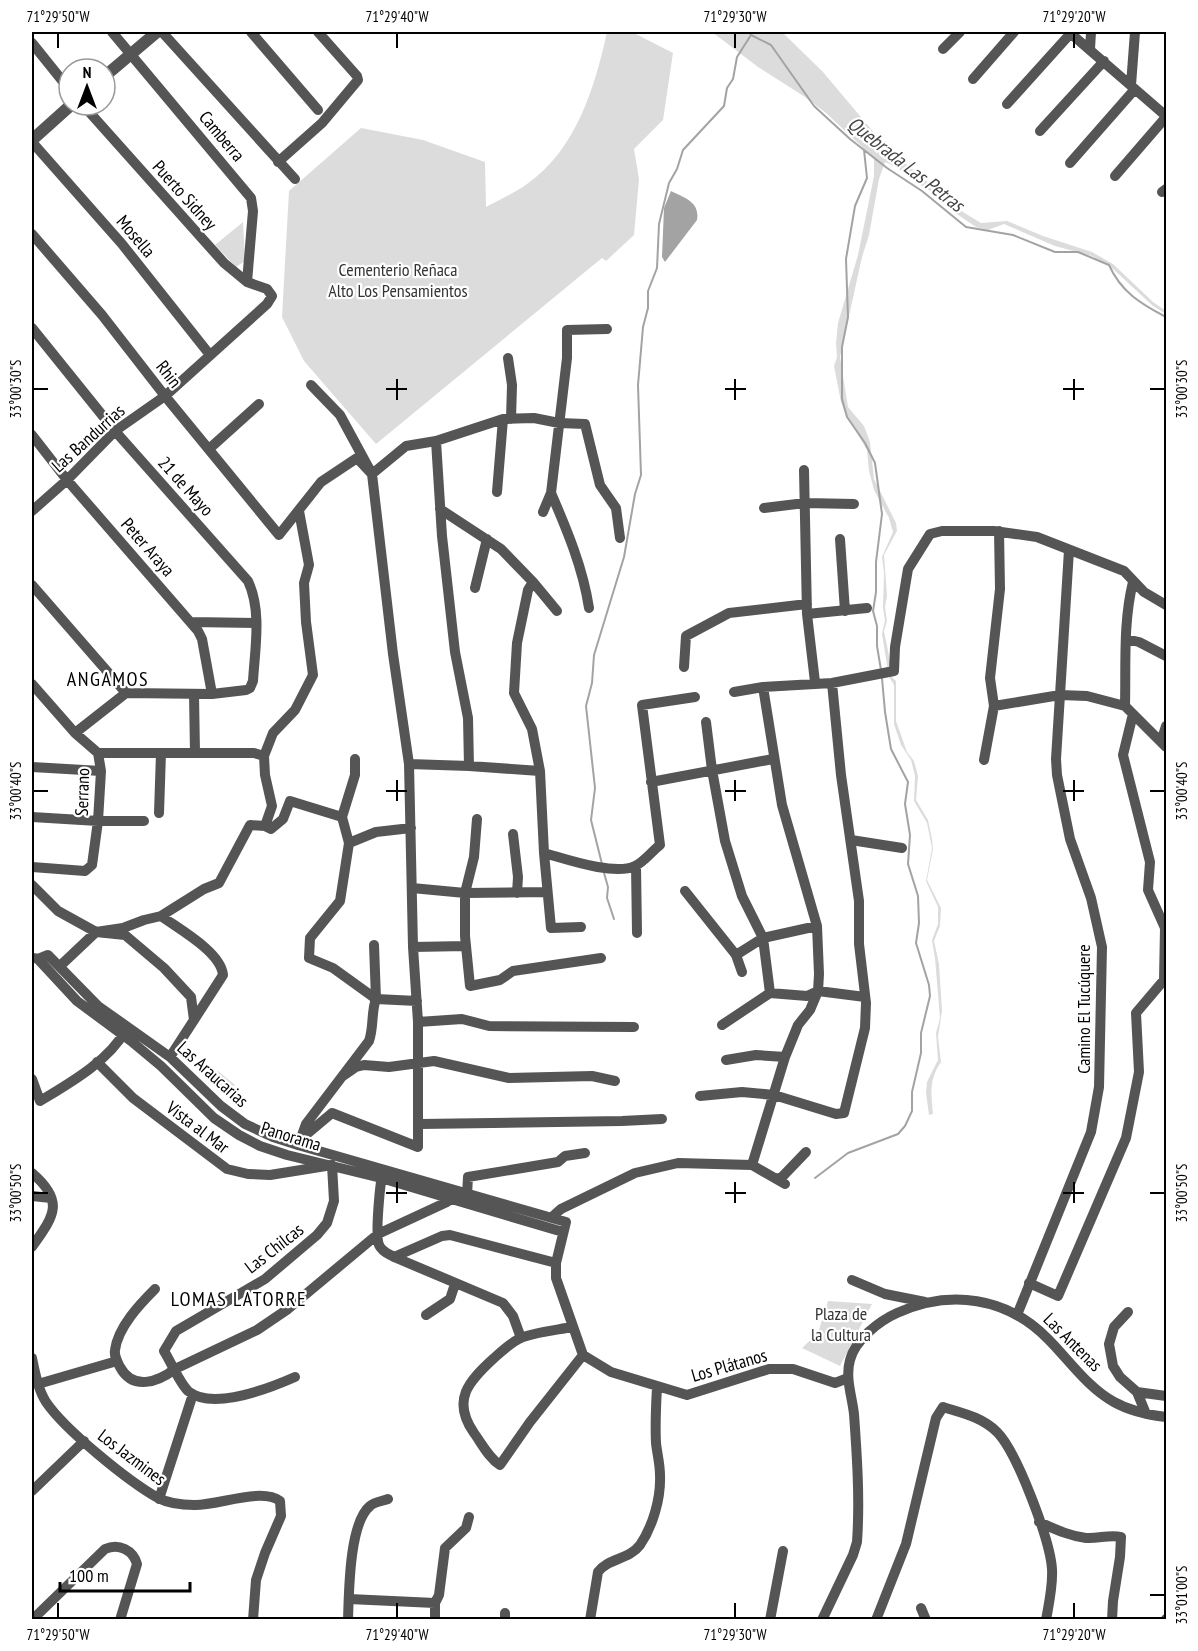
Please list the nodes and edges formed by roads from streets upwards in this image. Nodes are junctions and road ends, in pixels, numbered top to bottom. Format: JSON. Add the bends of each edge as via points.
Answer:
{"nodes":[{"id":1,"x":112,"y":32,"type":"edge"},
{"id":2,"x":157,"y":32,"type":"edge"},
{"id":3,"x":162,"y":32,"type":"edge"},
{"id":4,"x":251,"y":32,"type":"edge"},
{"id":5,"x":318,"y":32,"type":"edge"},
{"id":6,"x":960,"y":32,"type":"edge"},
{"id":7,"x":1014,"y":32,"type":"edge"},
{"id":8,"x":1070,"y":32,"type":"edge"},
{"id":9,"x":1091,"y":32,"type":"edge"},
{"id":10,"x":1134,"y":32,"type":"edge"},
{"id":11,"x":32,"y":43,"type":"edge"},
{"id":12,"x":943,"y":49,"type":"dead end"},
{"id":13,"x":1090,"y":49,"type":"junction"},
{"id":14,"x":132,"y":54,"type":"junction"},
{"id":15,"x":1104,"y":61,"type":"junction"},
{"id":16,"x":117,"y":66,"type":"edge"},
{"id":17,"x":57,"y":73,"type":"edge"},
{"id":18,"x":973,"y":79,"type":"dead end"},
{"id":19,"x":1133,"y":87,"type":"junction"},
{"id":20,"x":1007,"y":104,"type":"dead end"},
{"id":21,"x":318,"y":110,"type":"dead end"},
{"id":22,"x":58,"y":117,"type":"edge"},
{"id":23,"x":94,"y":117,"type":"edge"},
{"id":24,"x":1167,"y":117,"type":"edge"},
{"id":25,"x":1040,"y":131,"type":"dead end"},
{"id":26,"x":32,"y":140,"type":"edge"},
{"id":27,"x":278,"y":162,"type":"junction"},
{"id":28,"x":1070,"y":163,"type":"dead end"},
{"id":29,"x":1115,"y":176,"type":"dead end"},
{"id":30,"x":295,"y":179,"type":"dead end"},
{"id":31,"x":32,"y":234,"type":"edge"},
{"id":32,"x":247,"y":282,"type":"junction"},
{"id":33,"x":272,"y":294,"type":"joint"},
{"id":34,"x":32,"y":328,"type":"edge"},
{"id":35,"x":607,"y":329,"type":"dead end"},
{"id":36,"x":210,"y":355,"type":"junction"},
{"id":37,"x":508,"y":358,"type":"dead end"},
{"id":38,"x":311,"y":385,"type":"dead end"},
{"id":39,"x":165,"y":396,"type":"junction"},
{"id":40,"x":259,"y":404,"type":"dead end"},
{"id":41,"x":507,"y":419,"type":"junction"},
{"id":42,"x":559,"y":423,"type":"junction"},
{"id":43,"x":115,"y":431,"type":"junction"},
{"id":44,"x":32,"y":435,"type":"edge"},
{"id":45,"x":436,"y":441,"type":"junction"},
{"id":46,"x":209,"y":449,"type":"junction"},
{"id":47,"x":804,"y":470,"type":"dead end"},
{"id":48,"x":372,"y":474,"type":"junction"},
{"id":49,"x":67,"y":480,"type":"junction"},
{"id":50,"x":497,"y":492,"type":"dead end"},
{"id":51,"x":551,"y":493,"type":"junction"},
{"id":52,"x":805,"y":503,"type":"junction"},
{"id":53,"x":854,"y":504,"type":"dead end"},
{"id":54,"x":764,"y":508,"type":"dead end"},
{"id":55,"x":440,"y":509,"type":"junction"},
{"id":56,"x":32,"y":511,"type":"edge"},
{"id":57,"x":299,"y":511,"type":"junction"},
{"id":58,"x":543,"y":512,"type":"dead end"},
{"id":59,"x":999,"y":531,"type":"junction"},
{"id":60,"x":620,"y":538,"type":"dead end"},
{"id":61,"x":487,"y":539,"type":"junction"},
{"id":62,"x":840,"y":539,"type":"dead end"},
{"id":63,"x":1069,"y":550,"type":"junction"},
{"id":64,"x":533,"y":582,"type":"junction"},
{"id":65,"x":1133,"y":582,"type":"junction"},
{"id":66,"x":32,"y":585,"type":"edge"},
{"id":67,"x":475,"y":588,"type":"dead end"},
{"id":68,"x":1167,"y":605,"type":"edge"},
{"id":69,"x":589,"y":608,"type":"dead end"},
{"id":70,"x":867,"y":608,"type":"dead end"},
{"id":71,"x":807,"y":609,"type":"junction"},
{"id":72,"x":557,"y":610,"type":"dead end"},
{"id":73,"x":845,"y":611,"type":"junction"},
{"id":74,"x":191,"y":622,"type":"junction"},
{"id":75,"x":256,"y":623,"type":"junction"},
{"id":76,"x":1126,"y":639,"type":"junction"},
{"id":77,"x":1167,"y":656,"type":"edge"},
{"id":78,"x":684,"y":667,"type":"dead end"},
{"id":79,"x":815,"y":682,"type":"junction"},
{"id":80,"x":832,"y":683,"type":"junction"},
{"id":81,"x":32,"y":684,"type":"edge"},
{"id":82,"x":763,"y":687,"type":"junction"},
{"id":83,"x":734,"y":692,"type":"dead end"},
{"id":84,"x":126,"y":693,"type":"junction"},
{"id":85,"x":194,"y":694,"type":"junction"},
{"id":86,"x":212,"y":694,"type":"junction"},
{"id":87,"x":1060,"y":695,"type":"junction"},
{"id":88,"x":695,"y":697,"type":"dead end"},
{"id":89,"x":994,"y":706,"type":"junction"},
{"id":90,"x":1129,"y":710,"type":"junction"},
{"id":91,"x":706,"y":722,"type":"dead end"},
{"id":92,"x":1167,"y":726,"type":"edge"},
{"id":93,"x":75,"y":733,"type":"junction"},
{"id":94,"x":1164,"y":744,"type":"edge"},
{"id":95,"x":98,"y":753,"type":"junction"},
{"id":96,"x":161,"y":753,"type":"junction"},
{"id":97,"x":195,"y":753,"type":"junction"},
{"id":98,"x":264,"y":756,"type":"junction"},
{"id":99,"x":355,"y":759,"type":"dead end"},
{"id":100,"x":773,"y":759,"type":"junction"},
{"id":101,"x":984,"y":760,"type":"dead end"},
{"id":102,"x":409,"y":764,"type":"junction"},
{"id":103,"x":469,"y":766,"type":"junction"},
{"id":104,"x":32,"y":767,"type":"edge"},
{"id":105,"x":712,"y":770,"type":"junction"},
{"id":106,"x":101,"y":771,"type":"junction"},
{"id":107,"x":540,"y":771,"type":"junction"},
{"id":108,"x":651,"y":782,"type":"junction"},
{"id":109,"x":159,"y":813,"type":"dead end"},
{"id":110,"x":32,"y":817,"type":"edge"},
{"id":111,"x":342,"y":817,"type":"junction"},
{"id":112,"x":477,"y":819,"type":"dead end"},
{"id":113,"x":98,"y":821,"type":"junction"},
{"id":114,"x":144,"y":821,"type":"dead end"},
{"id":115,"x":265,"y":826,"type":"junction"},
{"id":116,"x":411,"y":828,"type":"junction"},
{"id":117,"x":513,"y":834,"type":"dead end"},
{"id":118,"x":851,"y":840,"type":"junction"},
{"id":119,"x":349,"y":843,"type":"junction"},
{"id":120,"x":902,"y":848,"type":"dead end"},
{"id":121,"x":543,"y":854,"type":"junction"},
{"id":122,"x":636,"y":866,"type":"junction"},
{"id":123,"x":32,"y":867,"type":"edge"},
{"id":124,"x":32,"y":885,"type":"edge"},
{"id":125,"x":412,"y":888,"type":"junction"},
{"id":126,"x":685,"y":891,"type":"dead end"},
{"id":127,"x":465,"y":892,"type":"junction"},
{"id":128,"x":517,"y":892,"type":"junction"},
{"id":129,"x":546,"y":892,"type":"junction"},
{"id":130,"x":161,"y":916,"type":"junction"},
{"id":131,"x":818,"y":926,"type":"junction"},
{"id":132,"x":581,"y":927,"type":"dead end"},
{"id":133,"x":1166,"y":928,"type":"edge"},
{"id":134,"x":96,"y":932,"type":"junction"},
{"id":135,"x":637,"y":933,"type":"dead end"},
{"id":136,"x":763,"y":938,"type":"junction"},
{"id":137,"x":374,"y":945,"type":"dead end"},
{"id":138,"x":466,"y":946,"type":"junction"},
{"id":139,"x":412,"y":947,"type":"junction"},
{"id":140,"x":736,"y":955,"type":"junction"},
{"id":141,"x":35,"y":958,"type":"edge"},
{"id":142,"x":601,"y":958,"type":"dead end"},
{"id":143,"x":60,"y":966,"type":"junction"},
{"id":144,"x":742,"y":972,"type":"dead end"},
{"id":145,"x":818,"y":991,"type":"junction"},
{"id":146,"x":770,"y":993,"type":"junction"},
{"id":147,"x":865,"y":997,"type":"junction"},
{"id":148,"x":376,"y":999,"type":"junction"},
{"id":149,"x":417,"y":1001,"type":"junction"},
{"id":150,"x":194,"y":1020,"type":"junction"},
{"id":151,"x":418,"y":1022,"type":"junction"},
{"id":152,"x":722,"y":1025,"type":"dead end"},
{"id":153,"x":634,"y":1027,"type":"dead end"},
{"id":154,"x":125,"y":1031,"type":"junction"},
{"id":155,"x":170,"y":1057,"type":"junction"},
{"id":156,"x":785,"y":1058,"type":"junction"},
{"id":157,"x":726,"y":1060,"type":"dead end"},
{"id":158,"x":98,"y":1062,"type":"junction"},
{"id":159,"x":419,"y":1063,"type":"junction"},
{"id":160,"x":343,"y":1076,"type":"junction"},
{"id":161,"x":32,"y":1079,"type":"edge"},
{"id":162,"x":615,"y":1081,"type":"dead end"},
{"id":163,"x":774,"y":1095,"type":"junction"},
{"id":164,"x":700,"y":1096,"type":"dead end"},
{"id":165,"x":662,"y":1119,"type":"dead end"},
{"id":166,"x":420,"y":1124,"type":"junction"},
{"id":167,"x":299,"y":1142,"type":"junction"},
{"id":168,"x":806,"y":1152,"type":"dead end"},
{"id":169,"x":585,"y":1153,"type":"dead end"},
{"id":170,"x":332,"y":1165,"type":"junction"},
{"id":171,"x":752,"y":1165,"type":"junction"},
{"id":172,"x":32,"y":1173,"type":"edge"},
{"id":173,"x":382,"y":1173,"type":"junction"},
{"id":174,"x":467,"y":1195,"type":"junction"},
{"id":175,"x":32,"y":1196,"type":"edge"},
{"id":176,"x":51,"y":1198,"type":"junction"},
{"id":177,"x":448,"y":1198,"type":"junction"},
{"id":178,"x":552,"y":1217,"type":"junction"},
{"id":179,"x":564,"y":1227,"type":"junction"},
{"id":180,"x":378,"y":1234,"type":"junction"},
{"id":181,"x":32,"y":1247,"type":"edge"},
{"id":182,"x":394,"y":1257,"type":"junction"},
{"id":183,"x":556,"y":1263,"type":"junction"},
{"id":184,"x":852,"y":1280,"type":"dead end"},
{"id":185,"x":1029,"y":1283,"type":"junction"},
{"id":186,"x":455,"y":1284,"type":"junction"},
{"id":187,"x":155,"y":1288,"type":"dead end"},
{"id":188,"x":928,"y":1302,"type":"junction"},
{"id":189,"x":1128,"y":1312,"type":"dead end"},
{"id":190,"x":426,"y":1315,"type":"dead end"},
{"id":191,"x":1017,"y":1315,"type":"junction"},
{"id":192,"x":572,"y":1327,"type":"junction"},
{"id":193,"x":521,"y":1338,"type":"junction"},
{"id":194,"x":584,"y":1354,"type":"junction"},
{"id":195,"x":32,"y":1358,"type":"edge"},
{"id":196,"x":117,"y":1361,"type":"junction"},
{"id":197,"x":175,"y":1369,"type":"junction"},
{"id":198,"x":295,"y":1377,"type":"dead end"},
{"id":199,"x":848,"y":1378,"type":"junction"},
{"id":200,"x":38,"y":1384,"type":"junction"},
{"id":201,"x":657,"y":1387,"type":"junction"},
{"id":202,"x":1137,"y":1392,"type":"junction"},
{"id":203,"x":193,"y":1394,"type":"junction"},
{"id":204,"x":1167,"y":1396,"type":"edge"},
{"id":205,"x":1146,"y":1414,"type":"junction"},
{"id":206,"x":1167,"y":1417,"type":"edge"},
{"id":207,"x":84,"y":1441,"type":"junction"},
{"id":208,"x":32,"y":1491,"type":"edge"},
{"id":209,"x":159,"y":1499,"type":"junction"},
{"id":210,"x":388,"y":1499,"type":"dead end"},
{"id":211,"x":469,"y":1517,"type":"dead end"},
{"id":212,"x":1040,"y":1522,"type":"junction"},
{"id":213,"x":783,"y":1551,"type":"dead end"},
{"id":214,"x":349,"y":1599,"type":"junction"},
{"id":215,"x":435,"y":1603,"type":"junction"},
{"id":216,"x":921,"y":1608,"type":"dead end"},
{"id":217,"x":32,"y":1620,"type":"edge"},
{"id":218,"x":120,"y":1620,"type":"edge"},
{"id":219,"x":253,"y":1620,"type":"edge"},
{"id":220,"x":348,"y":1620,"type":"edge"},
{"id":221,"x":435,"y":1620,"type":"edge"},
{"id":222,"x":590,"y":1620,"type":"edge"},
{"id":223,"x":770,"y":1620,"type":"edge"},
{"id":224,"x":822,"y":1620,"type":"edge"},
{"id":225,"x":876,"y":1620,"type":"edge"},
{"id":226,"x":926,"y":1620,"type":"edge"},
{"id":227,"x":1046,"y":1620,"type":"edge"},
{"id":228,"x":1112,"y":1620,"type":"edge"}],
"edges":[{"from":1,"to":14,"type":"street","name":"Camberra"},
{"from":2,"to":14,"type":"street"},
{"from":3,"to":27,"type":"street"},
{"from":4,"to":21,"type":"street"},
{"from":5,"to":27,"type":"street","via":[[357,76],[357,84],[322,123]]},
{"from":6,"to":12,"type":"street"},
{"from":7,"to":18,"type":"street"},
{"from":8,"to":13,"type":"street"},
{"from":8,"to":20,"type":"street"},
{"from":9,"to":13,"type":"street"},
{"from":10,"to":19,"type":"street"},
{"from":11,"to":17,"type":"street"},
{"from":13,"to":15,"type":"street"},
{"from":14,"to":16,"type":"street"},
{"from":14,"to":32,"type":"street","name":"Camberra","via":[[251,198]]},
{"from":15,"to":19,"type":"street"},
{"from":15,"to":25,"type":"street"},
{"from":19,"to":24,"type":"street"},
{"from":19,"to":28,"type":"street"},
{"from":22,"to":26,"type":"street"},
{"from":23,"to":32,"type":"street","name":"Puerto Sidney","via":[[224,263]]},
{"from":24,"to":29,"type":"street"},
{"from":26,"to":36,"type":"street","name":"Mosella","via":[[122,244]]},
{"from":27,"to":30,"type":"street"},
{"from":31,"to":39,"type":"street","name":"Rhin"},
{"from":32,"to":33,"type":"street","name":"Puerto Sidney"},
{"from":33,"to":36,"type":"street","name":"Las Bandurrias","via":[[267,304]]},
{"from":34,"to":43,"type":"street","name":"21 de Mayo"},
{"from":35,"to":42,"type":"street","via":[[567,330]]},
{"from":36,"to":39,"type":"street","name":"Las Bandurrias"},
{"from":37,"to":41,"type":"street","via":[[512,385]]},
{"from":38,"to":48,"type":"street","via":[[340,415]]},
{"from":39,"to":43,"type":"street","name":"Las Bandurrias"},
{"from":39,"to":46,"type":"street","name":"Rhin"},
{"from":40,"to":46,"type":"street"},
{"from":41,"to":42,"type":"street","via":[[534,418]]},
{"from":41,"to":45,"type":"street"},
{"from":41,"to":50,"type":"street"},
{"from":42,"to":51,"type":"street"},
{"from":42,"to":60,"type":"street","via":[[585,424],[600,485],[616,508]]},
{"from":43,"to":49,"type":"street","name":"Las Bandurrias"},
{"from":43,"to":75,"type":"street","name":"21 de Mayo","via":[[248,580],[255,596]]},
{"from":44,"to":49,"type":"street","name":"Peter Araya"},
{"from":45,"to":48,"type":"street","via":[[406,446]]},
{"from":45,"to":55,"type":"street"},
{"from":46,"to":57,"type":"street","name":"Rhin","via":[[279,535]]},
{"from":47,"to":52,"type":"street"},
{"from":48,"to":57,"type":"street","via":[[357,458],[321,482]]},
{"from":48,"to":102,"type":"street"},
{"from":49,"to":56,"type":"street","name":"Las Bandurrias"},
{"from":49,"to":74,"type":"street","name":"Peter Araya"},
{"from":51,"to":58,"type":"street"},
{"from":51,"to":69,"type":"street","via":[[571,540]]},
{"from":52,"to":53,"type":"street"},
{"from":52,"to":54,"type":"street"},
{"from":52,"to":71,"type":"street"},
{"from":55,"to":61,"type":"street"},
{"from":55,"to":103,"type":"street","via":[[455,652],[468,718]]},
{"from":57,"to":98,"type":"street","via":[[309,565],[304,583],[313,675],[295,710],[273,733]]},
{"from":59,"to":63,"type":"street","via":[[1037,537]]},
{"from":59,"to":80,"type":"street","via":[[930,534],[908,568],[894,671]]},
{"from":59,"to":89,"type":"street","via":[[1000,589],[990,678]]},
{"from":61,"to":64,"type":"street"},
{"from":61,"to":67,"type":"street"},
{"from":62,"to":73,"type":"street"},
{"from":63,"to":65,"type":"street","via":[[1124,571]]},
{"from":63,"to":87,"type":"street","name":"Camino El Tucúquere"},
{"from":64,"to":72,"type":"street"},
{"from":64,"to":107,"type":"street","via":[[517,643],[514,693],[532,729]]},
{"from":65,"to":68,"type":"street"},
{"from":65,"to":76,"type":"street"},
{"from":66,"to":84,"type":"street"},
{"from":70,"to":73,"type":"street"},
{"from":71,"to":73,"type":"street"},
{"from":71,"to":78,"type":"street","via":[[729,613],[686,636]]},
{"from":71,"to":79,"type":"street"},
{"from":74,"to":75,"type":"street"},
{"from":74,"to":86,"type":"street","name":"Peter Araya","via":[[202,639]]},
{"from":75,"to":86,"type":"street","name":"21 de Mayo","via":[[250,688]]},
{"from":76,"to":77,"type":"street"},
{"from":76,"to":90,"type":"street"},
{"from":79,"to":80,"type":"street"},
{"from":79,"to":82,"type":"street"},
{"from":80,"to":118,"type":"street"},
{"from":81,"to":93,"type":"street","name":"Serrano"},
{"from":82,"to":83,"type":"street"},
{"from":82,"to":100,"type":"street"},
{"from":84,"to":85,"type":"street"},
{"from":84,"to":93,"type":"street"},
{"from":85,"to":86,"type":"street"},
{"from":85,"to":97,"type":"street"},
{"from":87,"to":89,"type":"street"},
{"from":87,"to":90,"type":"street","via":[[1087,696]]},
{"from":87,"to":185,"type":"street","name":"Camino El Tucúquere","via":[[1057,776],[1070,839],[1091,898],[1102,947],[1099,1087],[1091,1132]]},
{"from":88,"to":108,"type":"street","via":[[642,705]]},
{"from":89,"to":101,"type":"street"},
{"from":90,"to":94,"type":"street"},
{"from":90,"to":133,"type":"street","via":[[1124,756],[1150,862],[1148,890]]},
{"from":91,"to":105,"type":"street"},
{"from":92,"to":94,"type":"street"},
{"from":93,"to":95,"type":"street","name":"Serrano"},
{"from":95,"to":96,"type":"street"},
{"from":95,"to":106,"type":"street","name":"Serrano"},
{"from":96,"to":97,"type":"street"},
{"from":96,"to":109,"type":"street"},
{"from":97,"to":98,"type":"street"},
{"from":98,"to":115,"type":"street","via":[[272,806]]},
{"from":99,"to":111,"type":"street","via":[[355,775]]},
{"from":100,"to":105,"type":"street"},
{"from":100,"to":131,"type":"street","via":[[782,805]]},
{"from":102,"to":103,"type":"street"},
{"from":102,"to":116,"type":"street"},
{"from":103,"to":107,"type":"street"},
{"from":104,"to":106,"type":"street"},
{"from":105,"to":108,"type":"street"},
{"from":105,"to":136,"type":"street","via":[[724,841],[742,896]]},
{"from":106,"to":113,"type":"street","name":"Serrano"},
{"from":107,"to":121,"type":"street"},
{"from":108,"to":122,"type":"street","via":[[660,845]]},
{"from":110,"to":113,"type":"street"},
{"from":111,"to":115,"type":"street","via":[[290,801],[284,819],[271,829]]},
{"from":111,"to":119,"type":"street"},
{"from":112,"to":127,"type":"street","via":[[474,857]]},
{"from":113,"to":114,"type":"street"},
{"from":113,"to":123,"type":"street","name":"Serrano","via":[[92,865],[85,871]]},
{"from":115,"to":130,"type":"street","via":[[250,825],[219,883]]},
{"from":116,"to":119,"type":"street","via":[[376,832]]},
{"from":116,"to":125,"type":"street"},
{"from":117,"to":128,"type":"street"},
{"from":118,"to":120,"type":"street"},
{"from":118,"to":147,"type":"street"},
{"from":119,"to":148,"type":"street","via":[[340,902],[310,938],[309,958],[333,968]]},
{"from":121,"to":122,"type":"street","via":[[621,870]]},
{"from":121,"to":129,"type":"street"},
{"from":122,"to":135,"type":"street"},
{"from":124,"to":134,"type":"street","via":[[58,911]]},
{"from":125,"to":127,"type":"street"},
{"from":125,"to":139,"type":"street"},
{"from":126,"to":140,"type":"street"},
{"from":127,"to":128,"type":"street"},
{"from":127,"to":138,"type":"street"},
{"from":128,"to":129,"type":"street"},
{"from":129,"to":132,"type":"street","via":[[551,928]]},
{"from":130,"to":134,"type":"street"},
{"from":130,"to":150,"type":"street","via":[[211,952],[222,966],[223,975]]},
{"from":131,"to":136,"type":"street"},
{"from":131,"to":145,"type":"street"},
{"from":133,"to":185,"type":"street","via":[[1164,980],[1136,1013],[1139,1072],[1126,1138],[1058,1296]]},
{"from":134,"to":143,"type":"street"},
{"from":134,"to":150,"type":"street","via":[[125,935],[164,969],[191,997]]},
{"from":136,"to":140,"type":"street"},
{"from":136,"to":146,"type":"street"},
{"from":137,"to":148,"type":"street"},
{"from":138,"to":139,"type":"street"},
{"from":138,"to":142,"type":"street","via":[[470,986],[500,980],[513,971]]},
{"from":139,"to":149,"type":"street"},
{"from":140,"to":144,"type":"street"},
{"from":141,"to":143,"type":"street","via":[[48,955]]},
{"from":141,"to":154,"type":"street","name":"Panorama","via":[[77,1001]]},
{"from":143,"to":154,"type":"street","name":"Las Araucarias"},
{"from":145,"to":146,"type":"street","via":[[807,996]]},
{"from":145,"to":147,"type":"street"},
{"from":145,"to":156,"type":"street"},
{"from":146,"to":152,"type":"street"},
{"from":147,"to":163,"type":"street","via":[[865,1028],[844,1113]]},
{"from":148,"to":149,"type":"street"},
{"from":148,"to":160,"type":"street","via":[[369,1041]]},
{"from":149,"to":151,"type":"street"},
{"from":150,"to":155,"type":"street"},
{"from":151,"to":153,"type":"street","via":[[462,1018],[489,1026]]},
{"from":151,"to":159,"type":"street"},
{"from":154,"to":155,"type":"street","name":"Las Araucarias"},
{"from":154,"to":158,"type":"street"},
{"from":154,"to":170,"type":"street","name":"Panorama","via":[[214,1118],[239,1136],[287,1155]]},
{"from":155,"to":167,"type":"street","name":"Las Araucarias","via":[[220,1106],[245,1124],[273,1137]]},
{"from":156,"to":157,"type":"street","via":[[756,1055]]},
{"from":156,"to":163,"type":"street"},
{"from":158,"to":161,"type":"street","via":[[40,1101]]},
{"from":158,"to":170,"type":"street","name":"Vista al Mar","via":[[133,1098],[227,1169],[270,1175]]},
{"from":159,"to":160,"type":"street","via":[[364,1065]]},
{"from":159,"to":162,"type":"street","via":[[434,1060],[509,1078],[592,1076]]},
{"from":159,"to":166,"type":"street"},
{"from":160,"to":167,"type":"street","via":[[306,1124]]},
{"from":163,"to":164,"type":"street","via":[[742,1092]]},
{"from":163,"to":171,"type":"street"},
{"from":165,"to":166,"type":"street"},
{"from":166,"to":167,"type":"street","via":[[418,1147],[332,1113]]},
{"from":167,"to":173,"type":"street","name":"Las Araucarias"},
{"from":168,"to":171,"type":"street","via":[[781,1181]]},
{"from":169,"to":174,"type":"street","via":[[566,1156],[558,1162],[468,1177]]},
{"from":170,"to":173,"type":"street","name":"Panorama"},
{"from":170,"to":197,"type":"street","name":"Las Chilcas","via":[[334,1201],[327,1223],[318,1235],[265,1279],[176,1331],[164,1351]]},
{"from":171,"to":178,"type":"street","via":[[678,1163],[635,1173]]},
{"from":172,"to":176,"type":"street"},
{"from":173,"to":174,"type":"street","name":"Las Araucarias"},
{"from":173,"to":177,"type":"street","name":"Panorama"},
{"from":173,"to":180,"type":"street"},
{"from":174,"to":178,"type":"street","name":"Las Araucarias"},
{"from":175,"to":176,"type":"street"},
{"from":176,"to":181,"type":"street","via":[[52,1216]]},
{"from":177,"to":179,"type":"street","name":"Panorama"},
{"from":177,"to":180,"type":"street","via":[[447,1202]]},
{"from":178,"to":179,"type":"street","name":"Las Araucarias"},
{"from":179,"to":183,"type":"street"},
{"from":180,"to":182,"type":"street","via":[[379,1246]]},
{"from":180,"to":197,"type":"street","via":[[257,1330]]},
{"from":182,"to":183,"type":"street","via":[[450,1235]]},
{"from":182,"to":186,"type":"street"},
{"from":183,"to":192,"type":"street","via":[[556,1278]]},
{"from":184,"to":188,"type":"street","via":[[885,1294]]},
{"from":185,"to":191,"type":"street","name":"Camino El Tucúquere"},
{"from":186,"to":190,"type":"street","via":[[450,1299]]},
{"from":186,"to":193,"type":"street","via":[[503,1303]]},
{"from":187,"to":196,"type":"street","via":[[120,1334],[114,1353]]},
{"from":188,"to":191,"type":"street","name":"Las Antenas","via":[[964,1298]]},
{"from":188,"to":199,"type":"street","name":"Las Antenas","via":[[894,1314],[857,1345],[850,1357]]},
{"from":189,"to":202,"type":"street","via":[[1114,1327],[1109,1344],[1113,1366]]},
{"from":191,"to":205,"type":"street","name":"Las Antenas","via":[[1030,1322],[1085,1379],[1114,1402]]},
{"from":192,"to":193,"type":"street"},
{"from":192,"to":194,"type":"street"},
{"from":193,"to":194,"type":"street","via":[[471,1380],[465,1392],[463,1409],[471,1429],[500,1465]]},
{"from":194,"to":201,"type":"street","name":"Los Plátanos","via":[[611,1372]]},
{"from":195,"to":200,"type":"street","name":"Los Jazmines"},
{"from":196,"to":197,"type":"street","via":[[122,1371],[136,1382],[155,1381]]},
{"from":196,"to":200,"type":"street"},
{"from":197,"to":203,"type":"street","via":[[186,1390]]},
{"from":198,"to":203,"type":"street","via":[[242,1396],[214,1398]]},
{"from":199,"to":201,"type":"street","name":"Los Plátanos","via":[[835,1383],[782,1368],[687,1395]]},
{"from":199,"to":224,"type":"street","via":[[854,1418],[857,1542]]},
{"from":200,"to":207,"type":"street","name":"Los Jazmines","via":[[53,1412]]},
{"from":201,"to":222,"type":"street","via":[[660,1475],[651,1523],[636,1550],[601,1567]]},
{"from":202,"to":204,"type":"street"},
{"from":202,"to":205,"type":"street"},
{"from":203,"to":209,"type":"street"},
{"from":205,"to":206,"type":"street","name":"Las Antenas"},
{"from":207,"to":208,"type":"street"},
{"from":207,"to":209,"type":"street","name":"Los Jazmines"},
{"from":209,"to":219,"type":"street","name":"Los Jazmines","via":[[195,1505],[262,1497],[280,1501],[281,1516],[256,1580]]},
{"from":210,"to":214,"type":"street","via":[[370,1506],[359,1524],[352,1550]]},
{"from":211,"to":215,"type":"street","via":[[466,1528],[445,1548]]},
{"from":212,"to":225,"type":"street","via":[[1011,1451],[997,1432],[980,1419],[943,1407],[936,1418],[906,1544]]},
{"from":212,"to":227,"type":"street","via":[[1052,1567]]},
{"from":212,"to":228,"type":"street","via":[[1088,1538],[1121,1537]]},
{"from":213,"to":223,"type":"street"},
{"from":214,"to":215,"type":"street"},
{"from":214,"to":220,"type":"street"},
{"from":215,"to":221,"type":"street"},
{"from":216,"to":226,"type":"street"},
{"from":217,"to":218,"type":"street","via":[[105,1549],[115,1546],[134,1556],[137,1569]]}]}
